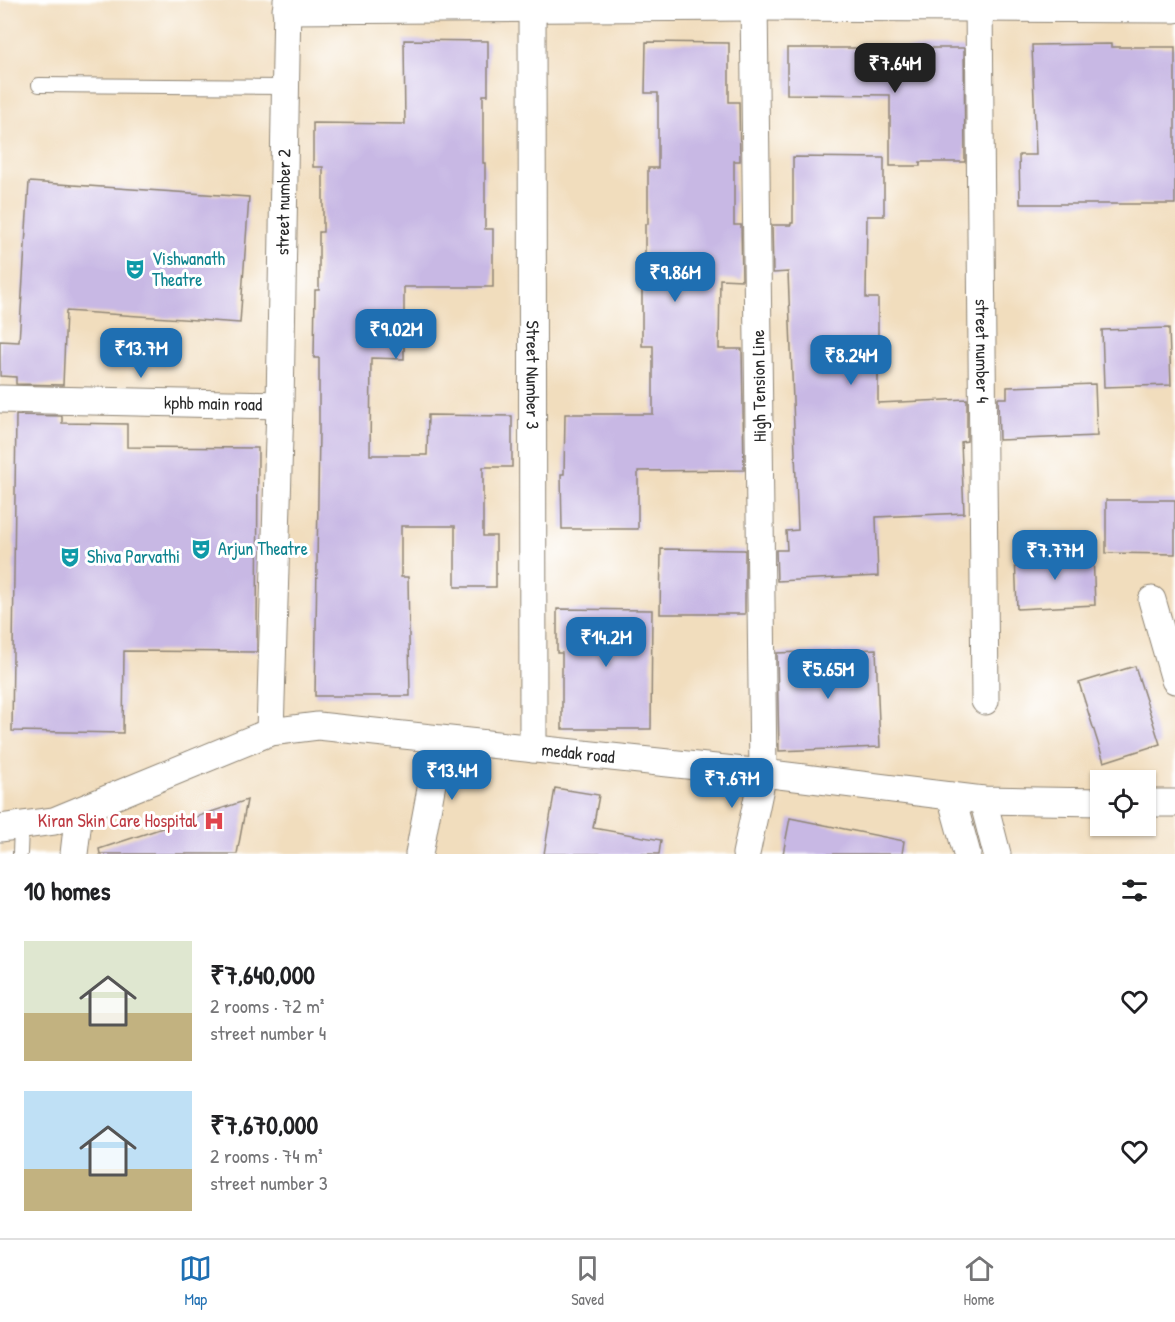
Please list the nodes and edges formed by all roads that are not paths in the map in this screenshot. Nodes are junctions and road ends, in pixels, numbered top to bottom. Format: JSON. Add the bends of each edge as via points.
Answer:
{"nodes":[{"id":1,"x":754,"y":3,"type":"edge"},
{"id":2,"x":287,"y":5,"type":"edge"},
{"id":3,"x":532,"y":5,"type":"edge"},
{"id":4,"x":979,"y":5,"type":"edge"},
{"id":5,"x":1175,"y":9,"type":"edge"},
{"id":6,"x":39,"y":84,"type":"dead end"},
{"id":7,"x":285,"y":87,"type":"junction"},
{"id":8,"x":0,"y":399,"type":"edge"},
{"id":9,"x":280,"y":405,"type":"junction"},
{"id":10,"x":1152,"y":600,"type":"dead end"},
{"id":11,"x":1175,"y":680,"type":"edge"},
{"id":12,"x":985,"y":701,"type":"dead end"},
{"id":13,"x":270,"y":732,"type":"junction"},
{"id":14,"x":441,"y":740,"type":"junction"},
{"id":15,"x":533,"y":749,"type":"junction"},
{"id":16,"x":763,"y":773,"type":"junction"},
{"id":17,"x":951,"y":796,"type":"junction"},
{"id":18,"x":983,"y":800,"type":"junction"},
{"id":19,"x":1090,"y":802,"type":"edge"},
{"id":20,"x":1156,"y":803,"type":"edge"},
{"id":21,"x":1175,"y":803,"type":"edge"},
{"id":22,"x":79,"y":811,"type":"junction"},
{"id":23,"x":10,"y":827,"type":"edge"},
{"id":24,"x":20,"y":854,"type":"edge"},
{"id":25,"x":74,"y":854,"type":"edge"},
{"id":26,"x":419,"y":854,"type":"edge"},
{"id":27,"x":746,"y":854,"type":"edge"},
{"id":28,"x":967,"y":854,"type":"edge"},
{"id":29,"x":997,"y":854,"type":"edge"}],
"edges":[{"from":1,"to":3,"type":"street"},
{"from":1,"to":4,"type":"street"},
{"from":1,"to":16,"type":"street","name":"High Tension Line"},
{"from":2,"to":3,"type":"street"},
{"from":2,"to":7,"type":"street","name":"street number 2"},
{"from":3,"to":15,"type":"street","name":"Street Number 3"},
{"from":4,"to":5,"type":"street"},
{"from":4,"to":12,"type":"street","name":"street number 4"},
{"from":6,"to":7,"type":"lane"},
{"from":7,"to":9,"type":"street","name":"street number 2"},
{"from":8,"to":9,"type":"street","name":"kphb main road"},
{"from":9,"to":13,"type":"street","name":"street number 2"},
{"from":10,"to":11,"type":"street"},
{"from":13,"to":14,"type":"street","name":"medak road","via":[[318,726]]},
{"from":13,"to":22,"type":"street","name":"medak road"},
{"from":14,"to":15,"type":"street","name":"medak road"},
{"from":14,"to":26,"type":"street"},
{"from":15,"to":16,"type":"street","name":"medak road"},
{"from":16,"to":17,"type":"street","name":"medak road"},
{"from":16,"to":27,"type":"street"},
{"from":17,"to":18,"type":"street","name":"medak road"},
{"from":17,"to":28,"type":"street"},
{"from":18,"to":19,"type":"street","name":"medak road"},
{"from":18,"to":29,"type":"street"},
{"from":20,"to":21,"type":"street"},
{"from":22,"to":23,"type":"street","name":"medak road","via":[[54,821]]},
{"from":22,"to":25,"type":"street"},
{"from":23,"to":24,"type":"lane"}]}
